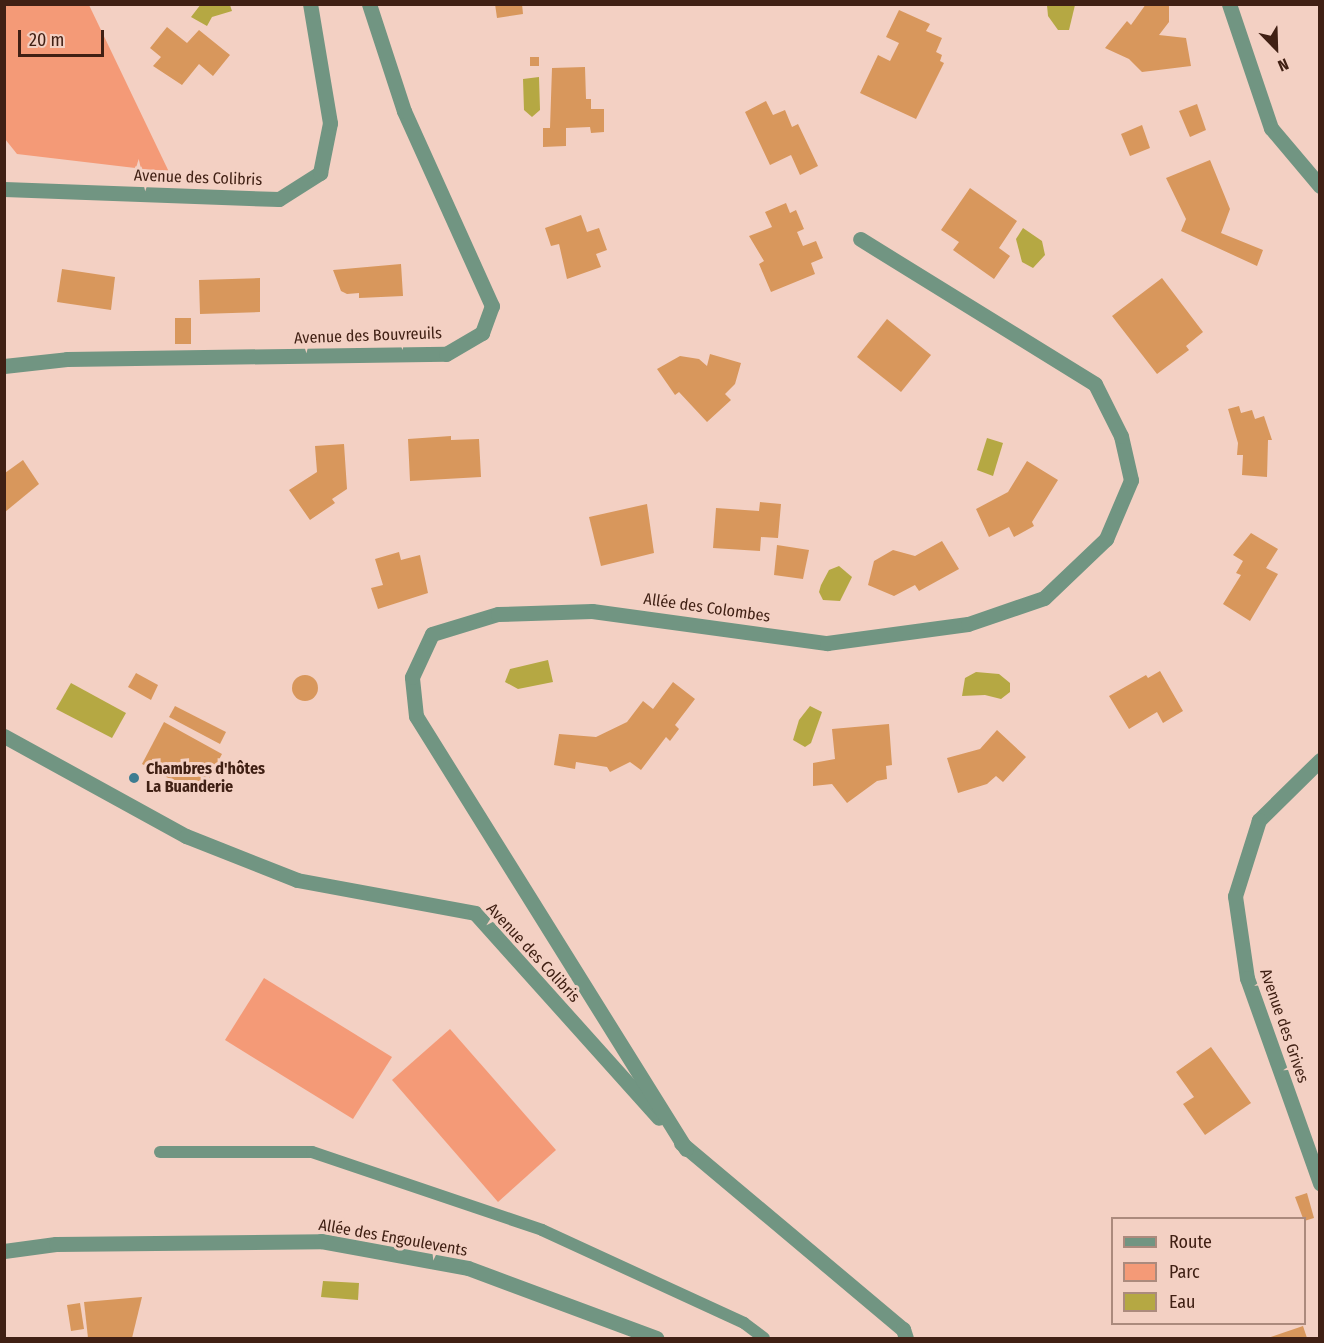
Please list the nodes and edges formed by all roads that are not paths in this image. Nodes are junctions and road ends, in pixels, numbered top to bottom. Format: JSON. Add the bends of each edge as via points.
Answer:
{"nodes":[{"id":1,"x":310,"y":4,"type":"edge"},
{"id":2,"x":369,"y":4,"type":"edge"},
{"id":3,"x":1229,"y":4,"type":"edge"},
{"id":4,"x":1320,"y":186,"type":"edge"},
{"id":5,"x":4,"y":189,"type":"edge"},
{"id":6,"x":860,"y":239,"type":"dead end"},
{"id":7,"x":4,"y":366,"type":"edge"},
{"id":8,"x":4,"y":736,"type":"edge"},
{"id":9,"x":1320,"y":760,"type":"edge"},
{"id":10,"x":686,"y":1149,"type":"junction"},
{"id":11,"x":160,"y":1152,"type":"dead end"},
{"id":12,"x":1320,"y":1183,"type":"edge"},
{"id":13,"x":4,"y":1251,"type":"edge"},
{"id":14,"x":656,"y":1338,"type":"edge"},
{"id":15,"x":764,"y":1338,"type":"edge"},
{"id":16,"x":906,"y":1338,"type":"edge"}],
"edges":[{"from":1,"to":5,"type":"street","name":"Avenue des Colibris","via":[[330,123],[320,173],[279,199]]},
{"from":2,"to":7,"type":"street","name":"Avenue des Bouvreuils","via":[[404,111],[492,306],[482,333],[446,354],[68,359]]},
{"from":3,"to":4,"type":"street","via":[[1271,128]]},
{"from":6,"to":10,"type":"street","name":"Allée des Colombes","via":[[1095,384],[1121,436],[1131,480],[1106,540],[1044,598],[968,624],[827,643],[592,611],[498,614],[432,634],[412,677],[416,716]]},
{"from":8,"to":10,"type":"street","name":"Avenue des Colibris","via":[[186,836],[297,880],[475,913]]},
{"from":9,"to":12,"type":"street","name":"Avenue des Grives","via":[[1259,820],[1235,896],[1247,978]]},
{"from":10,"to":16,"type":"street","name":"Avenue des Colibris","via":[[903,1329]]},
{"from":11,"to":15,"type":"lane","via":[[312,1152],[542,1230],[744,1323]]},
{"from":13,"to":14,"type":"street","name":"Allée des Engoulevents","via":[[56,1244],[321,1241],[468,1268]]}]}
